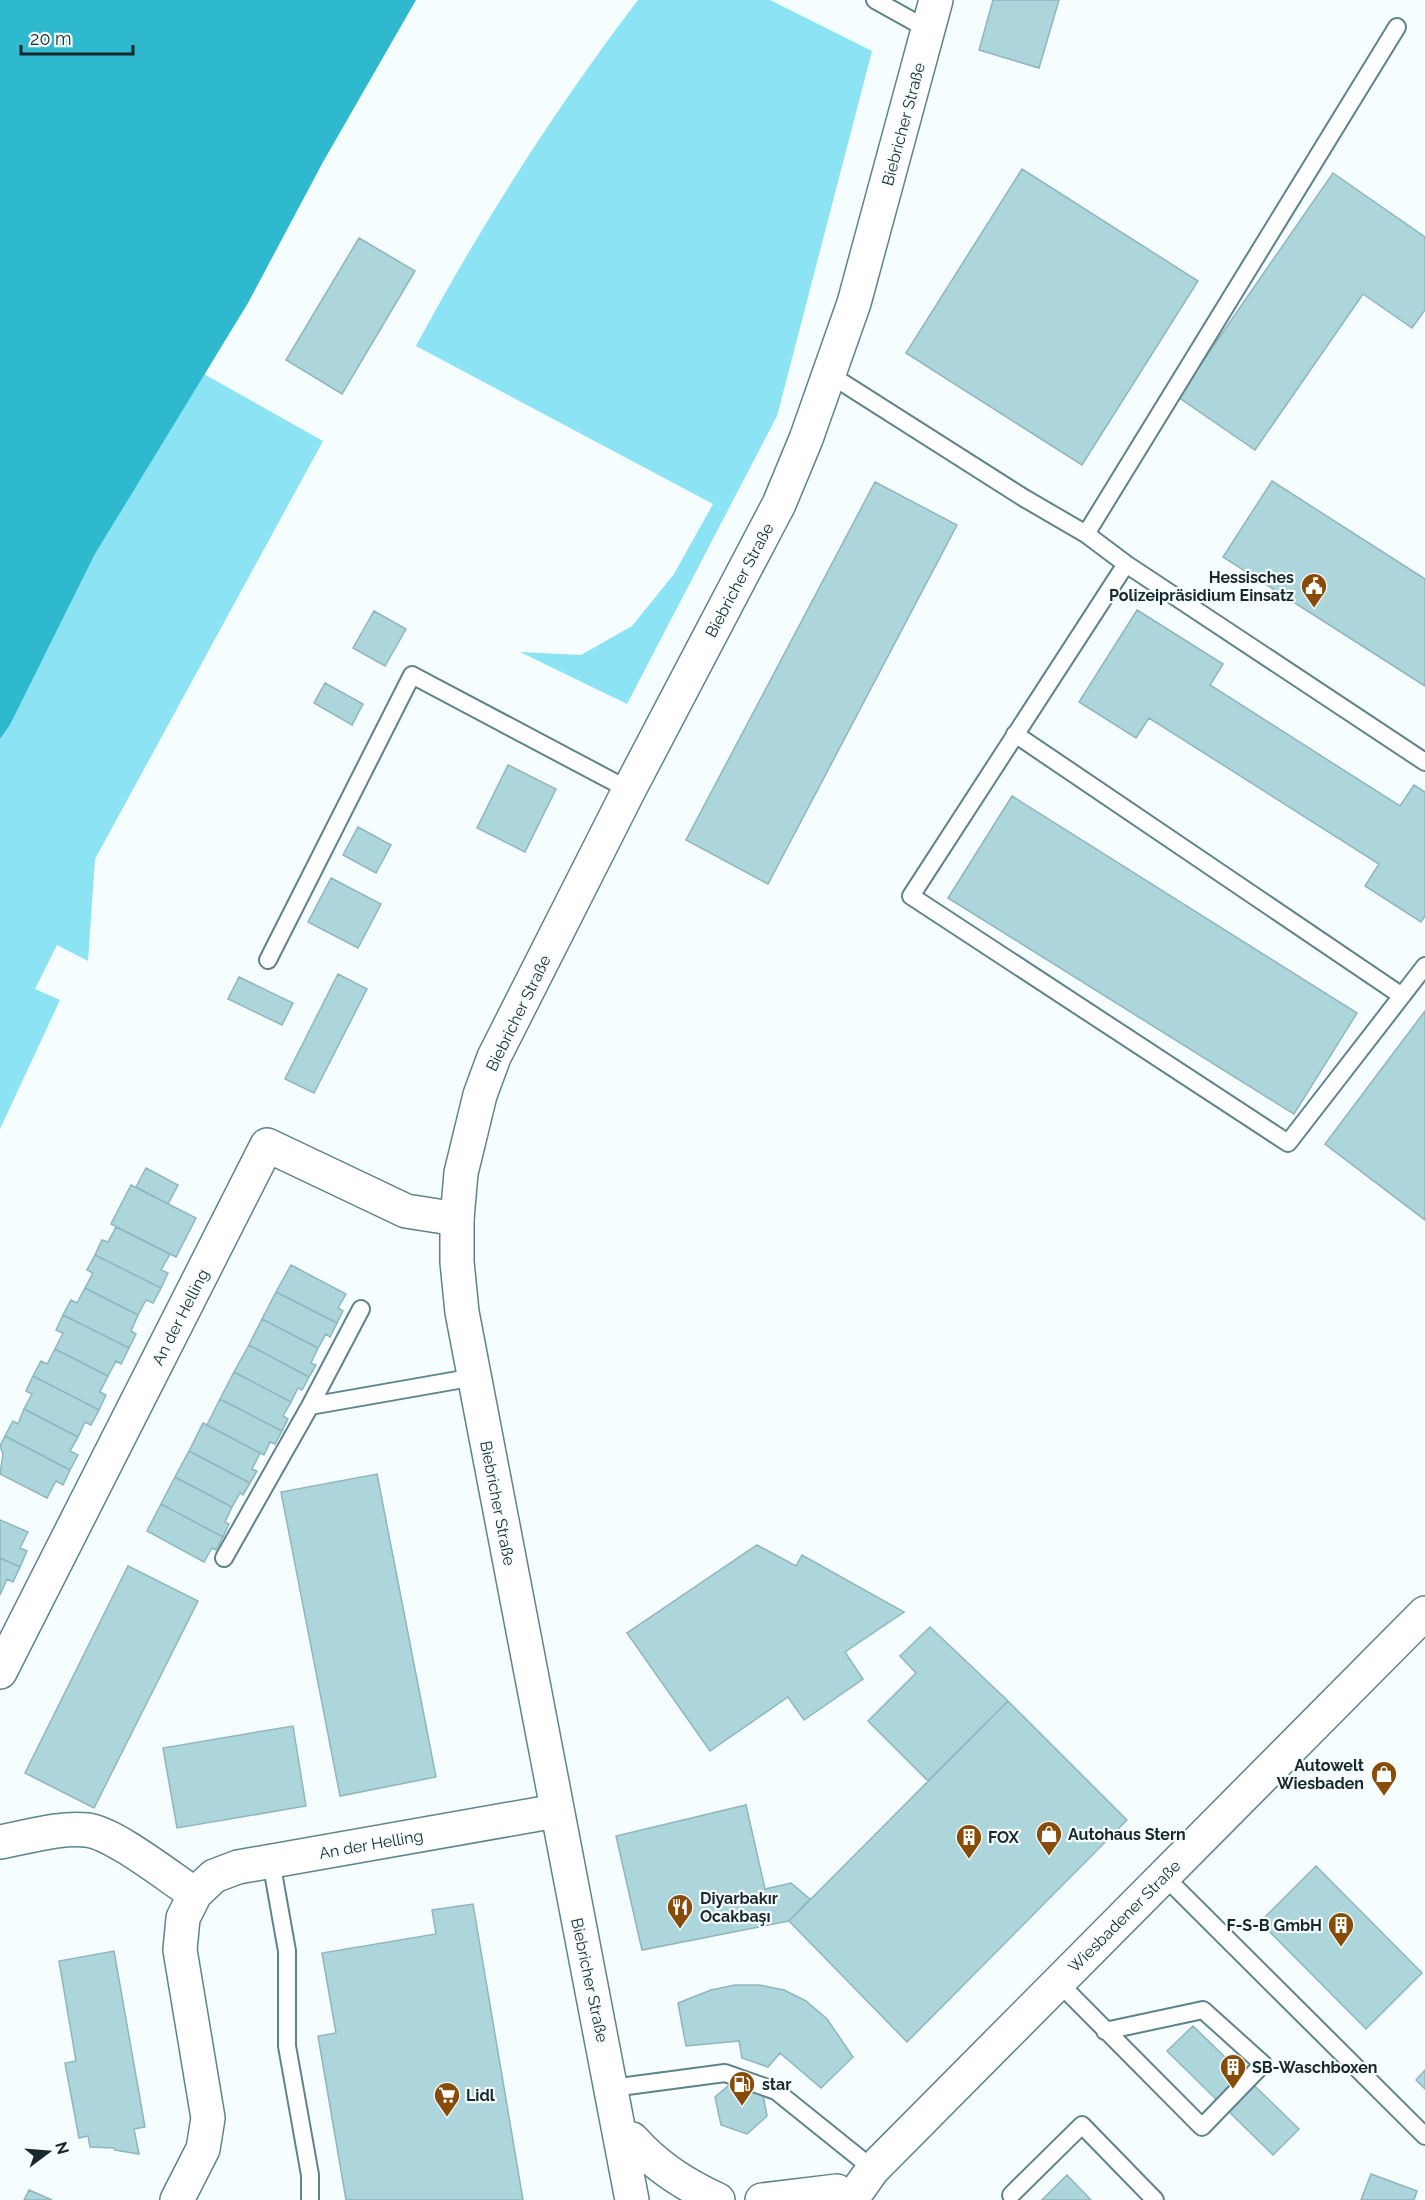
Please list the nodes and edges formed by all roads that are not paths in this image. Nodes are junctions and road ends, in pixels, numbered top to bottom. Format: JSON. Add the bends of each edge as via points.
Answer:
{"nodes":[{"id":1,"x":875,"y":0,"type":"edge"},
{"id":2,"x":933,"y":15,"type":"edge"},
{"id":3,"x":1396,"y":27,"type":"dead end"},
{"id":4,"x":829,"y":374,"type":"junction"},
{"id":5,"x":1086,"y":534,"type":"junction"},
{"id":6,"x":1126,"y":564,"type":"junction"},
{"id":7,"x":1015,"y":734,"type":"junction"},
{"id":8,"x":1425,"y":762,"type":"edge"},
{"id":9,"x":629,"y":790,"type":"junction"},
{"id":10,"x":268,"y":960,"type":"dead end"},
{"id":11,"x":1425,"y":966,"type":"edge"},
{"id":12,"x":1402,"y":996,"type":"junction"},
{"id":13,"x":457,"y":1220,"type":"junction"},
{"id":14,"x":361,"y":1309,"type":"dead end"},
{"id":15,"x":475,"y":1377,"type":"junction"},
{"id":16,"x":310,"y":1406,"type":"junction"},
{"id":17,"x":224,"y":1558,"type":"dead end"},
{"id":18,"x":1425,"y":1613,"type":"edge"},
{"id":19,"x":0,"y":1672,"type":"edge"},
{"id":20,"x":556,"y":1811,"type":"junction"},
{"id":21,"x":0,"y":1842,"type":"edge"},
{"id":22,"x":272,"y":1862,"type":"junction"},
{"id":23,"x":1164,"y":1876,"type":"junction"},
{"id":24,"x":195,"y":1894,"type":"junction"},
{"id":25,"x":1058,"y":1982,"type":"junction"},
{"id":26,"x":1106,"y":2031,"type":"junction"},
{"id":27,"x":612,"y":2088,"type":"junction"},
{"id":28,"x":1425,"y":2136,"type":"edge"},
{"id":29,"x":632,"y":2139,"type":"junction"},
{"id":30,"x":873,"y":2169,"type":"junction"},
{"id":31,"x":1011,"y":2195,"type":"dead end"},
{"id":32,"x":837,"y":2197,"type":"edge"},
{"id":33,"x":177,"y":2200,"type":"edge"},
{"id":34,"x":310,"y":2200,"type":"edge"},
{"id":35,"x":632,"y":2200,"type":"edge"},
{"id":36,"x":655,"y":2200,"type":"edge"},
{"id":37,"x":718,"y":2200,"type":"edge"},
{"id":38,"x":762,"y":2200,"type":"edge"},
{"id":39,"x":1155,"y":2200,"type":"edge"}],
"edges":[{"from":1,"to":2,"type":"lane"},
{"from":2,"to":4,"type":"street","name":"Biebricher Straße","via":[[854,303]]},
{"from":3,"to":5,"type":"lane"},
{"from":4,"to":5,"type":"lane"},
{"from":4,"to":9,"type":"street","name":"Biebricher Straße","via":[[778,504]]},
{"from":5,"to":6,"type":"lane"},
{"from":6,"to":7,"type":"lane"},
{"from":6,"to":8,"type":"lane"},
{"from":7,"to":12,"type":"lane"},
{"from":7,"to":12,"type":"lane","via":[[911,896],[1288,1143]]},
{"from":9,"to":10,"type":"lane","via":[[412,675]]},
{"from":9,"to":13,"type":"street","name":"Biebricher Straße","via":[[494,1057],[470,1130]]},
{"from":11,"to":12,"type":"lane"},
{"from":13,"to":15,"type":"street","name":"Biebricher Straße","via":[[462,1312]]},
{"from":13,"to":19,"type":"street","name":"An der Helling","via":[[406,1210],[267,1145]]},
{"from":14,"to":16,"type":"lane"},
{"from":15,"to":16,"type":"lane"},
{"from":15,"to":20,"type":"street","name":"Biebricher Straße"},
{"from":16,"to":17,"type":"lane"},
{"from":18,"to":23,"type":"street","name":"Wiesbadener Straße"},
{"from":20,"to":22,"type":"street","name":"An der Helling"},
{"from":20,"to":27,"type":"street","name":"Biebricher Straße"},
{"from":21,"to":24,"type":"street","via":[[90,1830],[114,1841]]},
{"from":22,"to":24,"type":"street","name":"An der Helling","via":[[238,1867],[214,1876]]},
{"from":22,"to":34,"type":"lane","via":[[287,1951],[287,2046],[310,2175]]},
{"from":23,"to":25,"type":"street","name":"Wiesbadener Straße"},
{"from":23,"to":28,"type":"lane"},
{"from":24,"to":33,"type":"street","name":"An der Helling","via":[[183,1918],[180,1950],[208,2118],[203,2149]]},
{"from":25,"to":26,"type":"lane"},
{"from":25,"to":30,"type":"street","name":"Wiesbadener Straße"},
{"from":26,"to":26,"type":"lane","via":[[1202,2127],[1263,2064],[1203,2010]]},
{"from":27,"to":29,"type":"street","name":"Biebricher Straße"},
{"from":27,"to":30,"type":"lane","via":[[724,2073],[776,2091]]},
{"from":27,"to":35,"type":"street","name":"Biebricher Straße"},
{"from":29,"to":36,"type":"street","name":"Biebricher Straße"},
{"from":29,"to":37,"type":"street","via":[[676,2179]]},
{"from":30,"to":32,"type":"street","name":"Wiesbadener Straße"},
{"from":31,"to":39,"type":"lane","via":[[1082,2125]]},
{"from":32,"to":38,"type":"street"}]}
